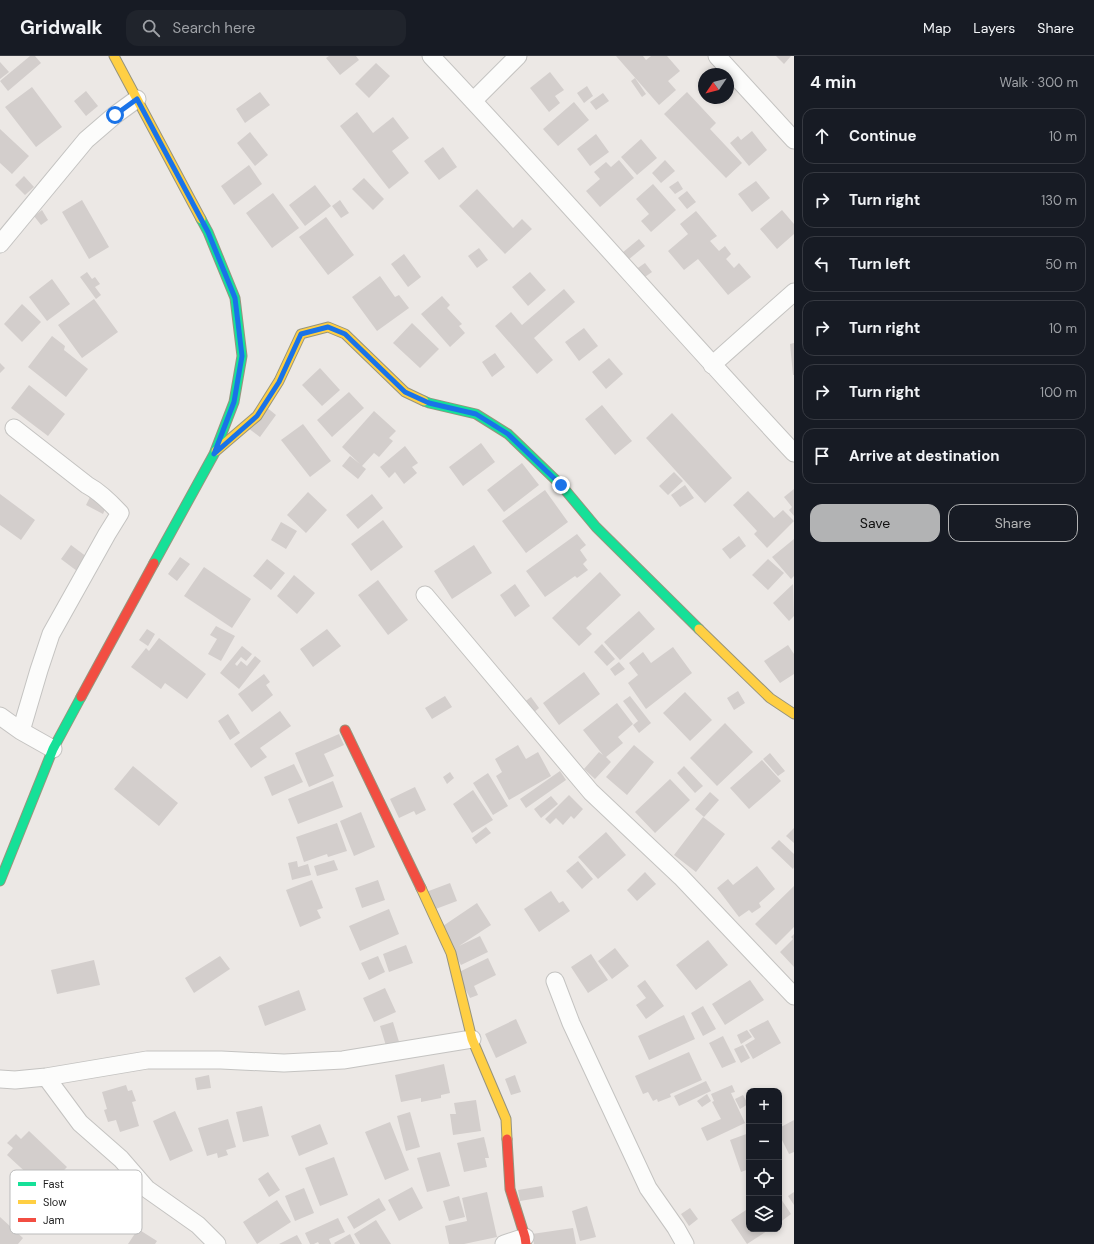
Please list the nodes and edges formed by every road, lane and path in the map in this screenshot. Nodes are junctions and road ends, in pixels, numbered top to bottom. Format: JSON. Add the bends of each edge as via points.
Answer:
{"nodes":[{"id":1,"x":114,"y":56,"type":"edge"},
{"id":2,"x":431,"y":56,"type":"edge"},
{"id":3,"x":518,"y":56,"type":"edge"},
{"id":4,"x":717,"y":56,"type":"edge"},
{"id":5,"x":137,"y":99,"type":"junction"},
{"id":6,"x":473,"y":101,"type":"junction"},
{"id":7,"x":794,"y":140,"type":"edge"},
{"id":8,"x":0,"y":244,"type":"edge"},
{"id":9,"x":794,"y":292,"type":"edge"},
{"id":10,"x":712,"y":365,"type":"junction"},
{"id":11,"x":14,"y":428,"type":"dead end"},
{"id":12,"x":794,"y":453,"type":"edge"},
{"id":13,"x":214,"y":454,"type":"junction"},
{"id":14,"x":425,"y":595,"type":"dead end"},
{"id":15,"x":794,"y":714,"type":"edge"},
{"id":16,"x":0,"y":716,"type":"edge"},
{"id":17,"x":345,"y":730,"type":"dead end"},
{"id":18,"x":21,"y":731,"type":"junction"},
{"id":19,"x":53,"y":749,"type":"junction"},
{"id":20,"x":0,"y":881,"type":"edge"},
{"id":21,"x":555,"y":981,"type":"dead end"},
{"id":22,"x":794,"y":996,"type":"edge"},
{"id":23,"x":472,"y":1039,"type":"junction"},
{"id":24,"x":46,"y":1077,"type":"junction"},
{"id":25,"x":0,"y":1079,"type":"edge"},
{"id":26,"x":131,"y":1170,"type":"edge"},
{"id":27,"x":142,"y":1183,"type":"edge"},
{"id":28,"x":525,"y":1240,"type":"edge"},
{"id":29,"x":216,"y":1244,"type":"edge"},
{"id":30,"x":504,"y":1244,"type":"edge"},
{"id":31,"x":685,"y":1244,"type":"edge"}],
"edges":[{"from":1,"to":5,"type":"street"},
{"from":2,"to":6,"type":"street"},
{"from":3,"to":6,"type":"street"},
{"from":4,"to":7,"type":"street"},
{"from":5,"to":8,"type":"street","via":[[86,140]]},
{"from":5,"to":13,"type":"street","via":[[208,232],[235,298],[242,356],[234,402]]},
{"from":6,"to":10,"type":"street"},
{"from":9,"to":10,"type":"street"},
{"from":10,"to":12,"type":"street"},
{"from":11,"to":18,"type":"street","via":[[96,490],[120,513],[51,634]]},
{"from":13,"to":15,"type":"street","via":[[257,416],[279,382],[301,334],[328,327],[345,334],[405,392],[429,403],[476,414],[508,434],[561,485],[596,527],[692,622],[770,698]]},
{"from":13,"to":19,"type":"street"},
{"from":14,"to":22,"type":"street","via":[[591,792],[681,877]]},
{"from":16,"to":18,"type":"street"},
{"from":17,"to":23,"type":"street","via":[[451,953]]},
{"from":18,"to":19,"type":"street"},
{"from":19,"to":20,"type":"street"},
{"from":21,"to":31,"type":"street","via":[[571,1022],[648,1188]]},
{"from":23,"to":24,"type":"street","via":[[343,1060],[147,1060]]},
{"from":23,"to":28,"type":"street","via":[[506,1119],[510,1189]]},
{"from":24,"to":25,"type":"street"},
{"from":24,"to":26,"type":"street","via":[[80,1123]]},
{"from":27,"to":29,"type":"street","via":[[198,1225]]},
{"from":28,"to":30,"type":"street"}]}
